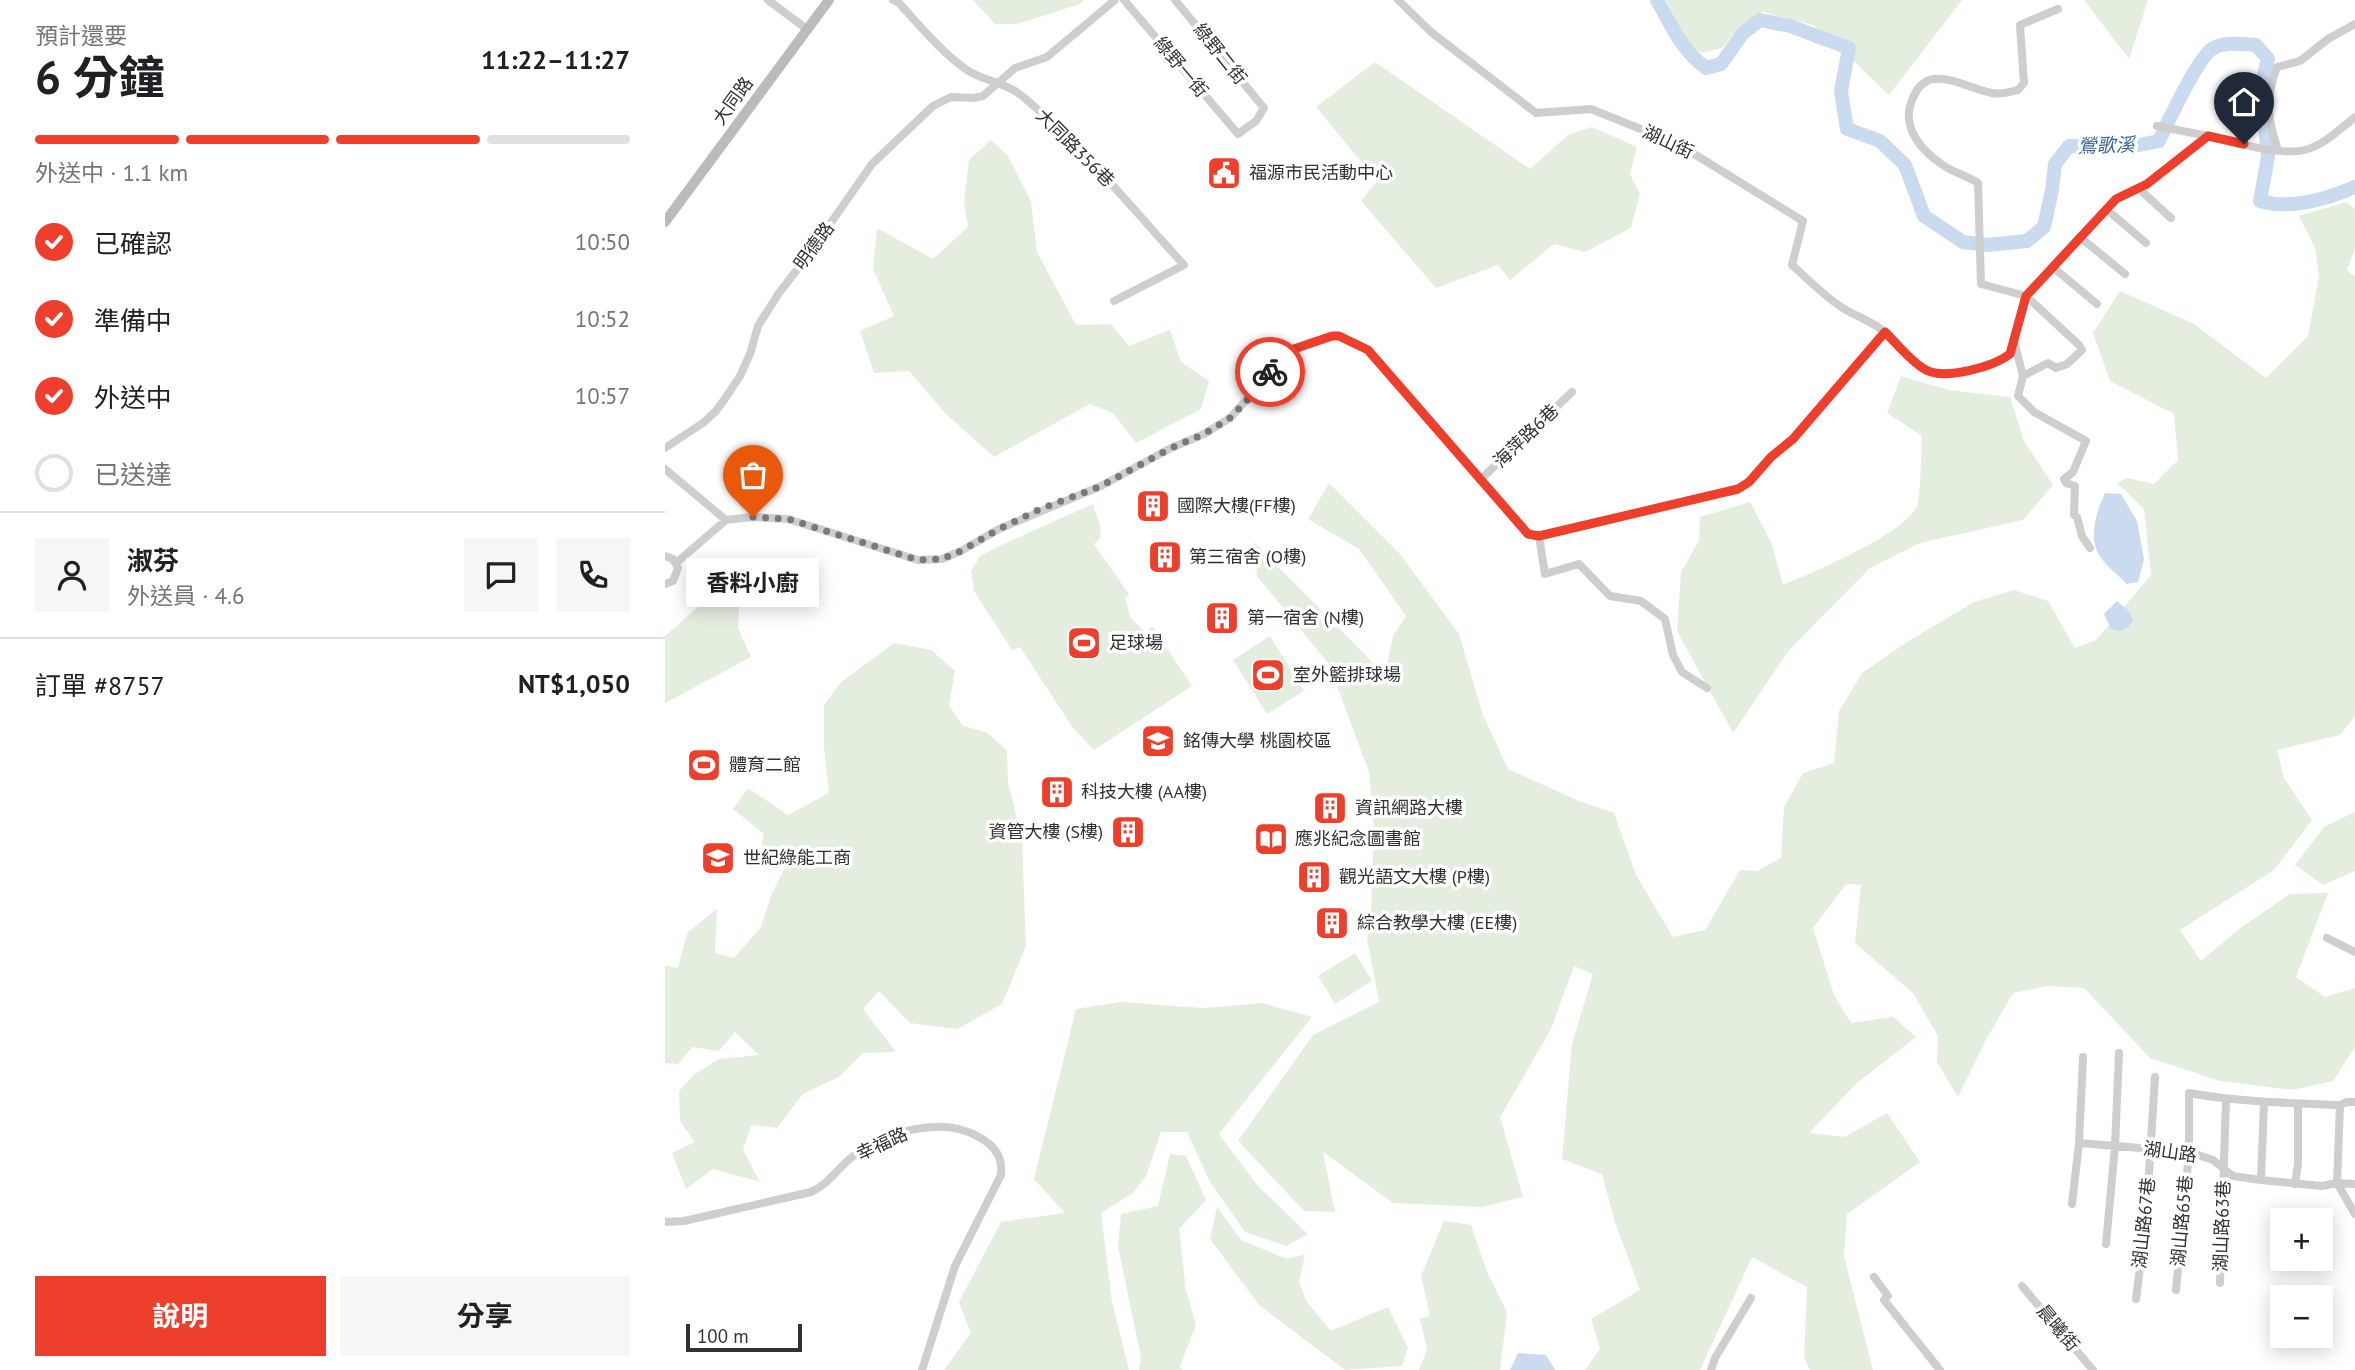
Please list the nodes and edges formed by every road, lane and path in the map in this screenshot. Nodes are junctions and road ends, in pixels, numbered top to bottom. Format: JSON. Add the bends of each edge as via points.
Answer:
{"nodes":[{"id":1,"x":768,"y":0,"type":"edge"},
{"id":2,"x":828,"y":0,"type":"edge"},
{"id":3,"x":893,"y":0,"type":"edge"},
{"id":4,"x":1115,"y":0,"type":"edge"},
{"id":5,"x":1124,"y":0,"type":"edge"},
{"id":6,"x":1175,"y":0,"type":"edge"},
{"id":7,"x":1398,"y":0,"type":"edge"},
{"id":8,"x":2058,"y":9,"type":"dead end"},
{"id":9,"x":2355,"y":23,"type":"edge"},
{"id":10,"x":808,"y":30,"type":"junction"},
{"id":11,"x":998,"y":82,"type":"junction"},
{"id":12,"x":1264,"y":108,"type":"joint"},
{"id":13,"x":2355,"y":117,"type":"edge"},
{"id":14,"x":2157,"y":126,"type":"dead end"},
{"id":15,"x":2208,"y":136,"type":"junction"},
{"id":16,"x":2275,"y":150,"type":"junction"},
{"id":17,"x":2138,"y":188,"type":"junction"},
{"id":18,"x":2106,"y":209,"type":"junction"},
{"id":19,"x":2171,"y":218,"type":"dead end"},
{"id":20,"x":665,"y":222,"type":"edge"},
{"id":21,"x":2081,"y":238,"type":"junction"},
{"id":22,"x":2146,"y":243,"type":"dead end"},
{"id":23,"x":2054,"y":268,"type":"junction"},
{"id":24,"x":2125,"y":274,"type":"dead end"},
{"id":25,"x":2026,"y":296,"type":"junction"},
{"id":26,"x":1114,"y":301,"type":"dead end"},
{"id":27,"x":2098,"y":304,"type":"dead end"},
{"id":28,"x":1885,"y":332,"type":"junction"},
{"id":29,"x":2014,"y":341,"type":"junction"},
{"id":30,"x":2023,"y":376,"type":"junction"},
{"id":31,"x":1572,"y":392,"type":"dead end"},
{"id":32,"x":665,"y":447,"type":"edge"},
{"id":33,"x":665,"y":468,"type":"edge"},
{"id":34,"x":1480,"y":480,"type":"junction"},
{"id":35,"x":726,"y":520,"type":"junction"},
{"id":36,"x":1539,"y":536,"type":"junction"},
{"id":37,"x":2090,"y":548,"type":"dead end"},
{"id":38,"x":665,"y":556,"type":"edge"},
{"id":39,"x":676,"y":563,"type":"junction"},
{"id":40,"x":665,"y":584,"type":"edge"},
{"id":41,"x":1707,"y":688,"type":"dead end"},
{"id":42,"x":2327,"y":938,"type":"dead end"},
{"id":43,"x":2355,"y":952,"type":"edge"},
{"id":44,"x":2119,"y":1053,"type":"dead end"},
{"id":45,"x":2083,"y":1057,"type":"dead end"},
{"id":46,"x":2155,"y":1077,"type":"dead end"},
{"id":47,"x":2225,"y":1100,"type":"junction"},
{"id":48,"x":2264,"y":1102,"type":"junction"},
{"id":49,"x":2355,"y":1102,"type":"edge"},
{"id":50,"x":2298,"y":1104,"type":"junction"},
{"id":51,"x":2340,"y":1105,"type":"junction"},
{"id":52,"x":2079,"y":1143,"type":"junction"},
{"id":53,"x":2115,"y":1146,"type":"junction"},
{"id":54,"x":2151,"y":1148,"type":"junction"},
{"id":55,"x":2189,"y":1152,"type":"junction"},
{"id":56,"x":2223,"y":1168,"type":"junction"},
{"id":57,"x":2260,"y":1180,"type":"junction"},
{"id":58,"x":2337,"y":1183,"type":"junction"},
{"id":59,"x":2295,"y":1184,"type":"junction"},
{"id":60,"x":2355,"y":1184,"type":"edge"},
{"id":61,"x":2073,"y":1204,"type":"dead end"},
{"id":62,"x":2355,"y":1214,"type":"edge"},
{"id":63,"x":665,"y":1222,"type":"edge"},
{"id":64,"x":2106,"y":1244,"type":"dead end"},
{"id":65,"x":1874,"y":1277,"type":"dead end"},
{"id":66,"x":2220,"y":1283,"type":"dead end"},
{"id":67,"x":2022,"y":1286,"type":"dead end"},
{"id":68,"x":2176,"y":1290,"type":"dead end"},
{"id":69,"x":1751,"y":1298,"type":"dead end"},
{"id":70,"x":2136,"y":1299,"type":"dead end"},
{"id":71,"x":922,"y":1370,"type":"edge"},
{"id":72,"x":1711,"y":1370,"type":"edge"},
{"id":73,"x":1940,"y":1370,"type":"edge"},
{"id":74,"x":2093,"y":1370,"type":"edge"}],
"edges":[{"from":1,"to":10,"type":"street"},
{"from":2,"to":10,"type":"street","name":"大同路"},
{"from":3,"to":11,"type":"street","name":"大同路356巷","via":[[970,72]]},
{"from":4,"to":11,"type":"street","name":"明德路","via":[[1047,57],[1015,68]]},
{"from":5,"to":12,"type":"street","name":"綠野一街","via":[[1238,134],[1257,121]]},
{"from":6,"to":12,"type":"street","name":"綠野二街"},
{"from":7,"to":28,"type":"street","name":"湖山街","via":[[1431,32],[1536,113],[1591,109],[1678,144],[1803,221],[1792,265],[1845,309]]},
{"from":8,"to":25,"type":"street","via":[[2020,25],[2024,83],[2018,90],[1994,94],[1958,82],[1928,80],[1912,100],[1907,117],[1919,144],[1941,165],[1978,183],[1981,284]]},
{"from":9,"to":16,"type":"street","via":[[2300,61],[2277,67],[2268,96]]},
{"from":10,"to":20,"type":"street","name":"大同路"},
{"from":11,"to":26,"type":"street","name":"大同路356巷","via":[[1017,92],[1056,126],[1184,265]]},
{"from":11,"to":32,"type":"street","name":"明德路","via":[[983,96],[951,97],[933,106],[872,164],[758,326],[740,376],[720,406]]},
{"from":13,"to":16,"type":"street","via":[[2307,150]]},
{"from":14,"to":15,"type":"street"},
{"from":15,"to":16,"type":"street"},
{"from":15,"to":17,"type":"street"},
{"from":17,"to":18,"type":"street"},
{"from":17,"to":19,"type":"street"},
{"from":18,"to":21,"type":"street"},
{"from":18,"to":22,"type":"street"},
{"from":21,"to":23,"type":"street"},
{"from":21,"to":24,"type":"street"},
{"from":23,"to":25,"type":"street"},
{"from":23,"to":27,"type":"street"},
{"from":25,"to":29,"type":"street"},
{"from":25,"to":30,"type":"street","via":[[2082,350],[2067,365],[2056,368],[2049,363]]},
{"from":28,"to":29,"type":"street","via":[[1926,370],[1945,374],[2003,359]]},
{"from":28,"to":36,"type":"street","via":[[1793,439],[1738,489]]},
{"from":29,"to":30,"type":"street"},
{"from":30,"to":37,"type":"street","via":[[2018,396],[2034,412],[2086,441],[2074,472],[2064,479],[2075,486],[2074,515]]},
{"from":31,"to":34,"type":"street","name":"海萍路6巷"},
{"from":33,"to":35,"type":"street"},
{"from":34,"to":35,"type":"street","via":[[1368,350],[1332,336],[1291,350],[1230,418],[1204,434],[942,559],[918,560],[788,519]]},
{"from":34,"to":36,"type":"street","via":[[1528,534]]},
{"from":35,"to":39,"type":"street"},
{"from":36,"to":41,"type":"street","via":[[1545,574],[1579,564],[1610,596],[1641,601],[1665,620],[1682,672]]},
{"from":38,"to":39,"type":"street"},
{"from":39,"to":40,"type":"street","via":[[676,577]]},
{"from":42,"to":43,"type":"street"},
{"from":44,"to":53,"type":"street"},
{"from":45,"to":52,"type":"street"},
{"from":46,"to":54,"type":"street","name":"湖山路67巷"},
{"from":47,"to":48,"type":"street"},
{"from":47,"to":55,"type":"street","name":"湖山路65巷","via":[[2189,1093]]},
{"from":47,"to":56,"type":"street","name":"湖山路63巷"},
{"from":48,"to":50,"type":"street"},
{"from":48,"to":57,"type":"street"},
{"from":49,"to":51,"type":"street"},
{"from":50,"to":51,"type":"street"},
{"from":50,"to":59,"type":"street"},
{"from":51,"to":58,"type":"street"},
{"from":52,"to":53,"type":"street","name":"湖山路"},
{"from":52,"to":61,"type":"street"},
{"from":53,"to":54,"type":"street","name":"湖山路"},
{"from":53,"to":64,"type":"street"},
{"from":54,"to":55,"type":"street","name":"湖山路"},
{"from":54,"to":70,"type":"street","name":"湖山路67巷"},
{"from":55,"to":56,"type":"street","name":"湖山路"},
{"from":55,"to":68,"type":"street","name":"湖山路65巷"},
{"from":56,"to":57,"type":"street","name":"湖山路","via":[[2234,1176]]},
{"from":56,"to":66,"type":"street","name":"湖山路63巷"},
{"from":57,"to":59,"type":"street","name":"湖山路"},
{"from":58,"to":59,"type":"street","name":"湖山路"},
{"from":58,"to":60,"type":"street","name":"湖山路"},
{"from":58,"to":62,"type":"street"},
{"from":63,"to":71,"type":"street","name":"幸福路","via":[[811,1192],[854,1156],[903,1132],[940,1126],[966,1129],[992,1144],[1002,1162],[1001,1175],[955,1266]]},
{"from":65,"to":73,"type":"street","via":[[1888,1296],[1884,1300]]},
{"from":67,"to":74,"type":"street","name":"晨曦街"},
{"from":69,"to":72,"type":"street"}]}
